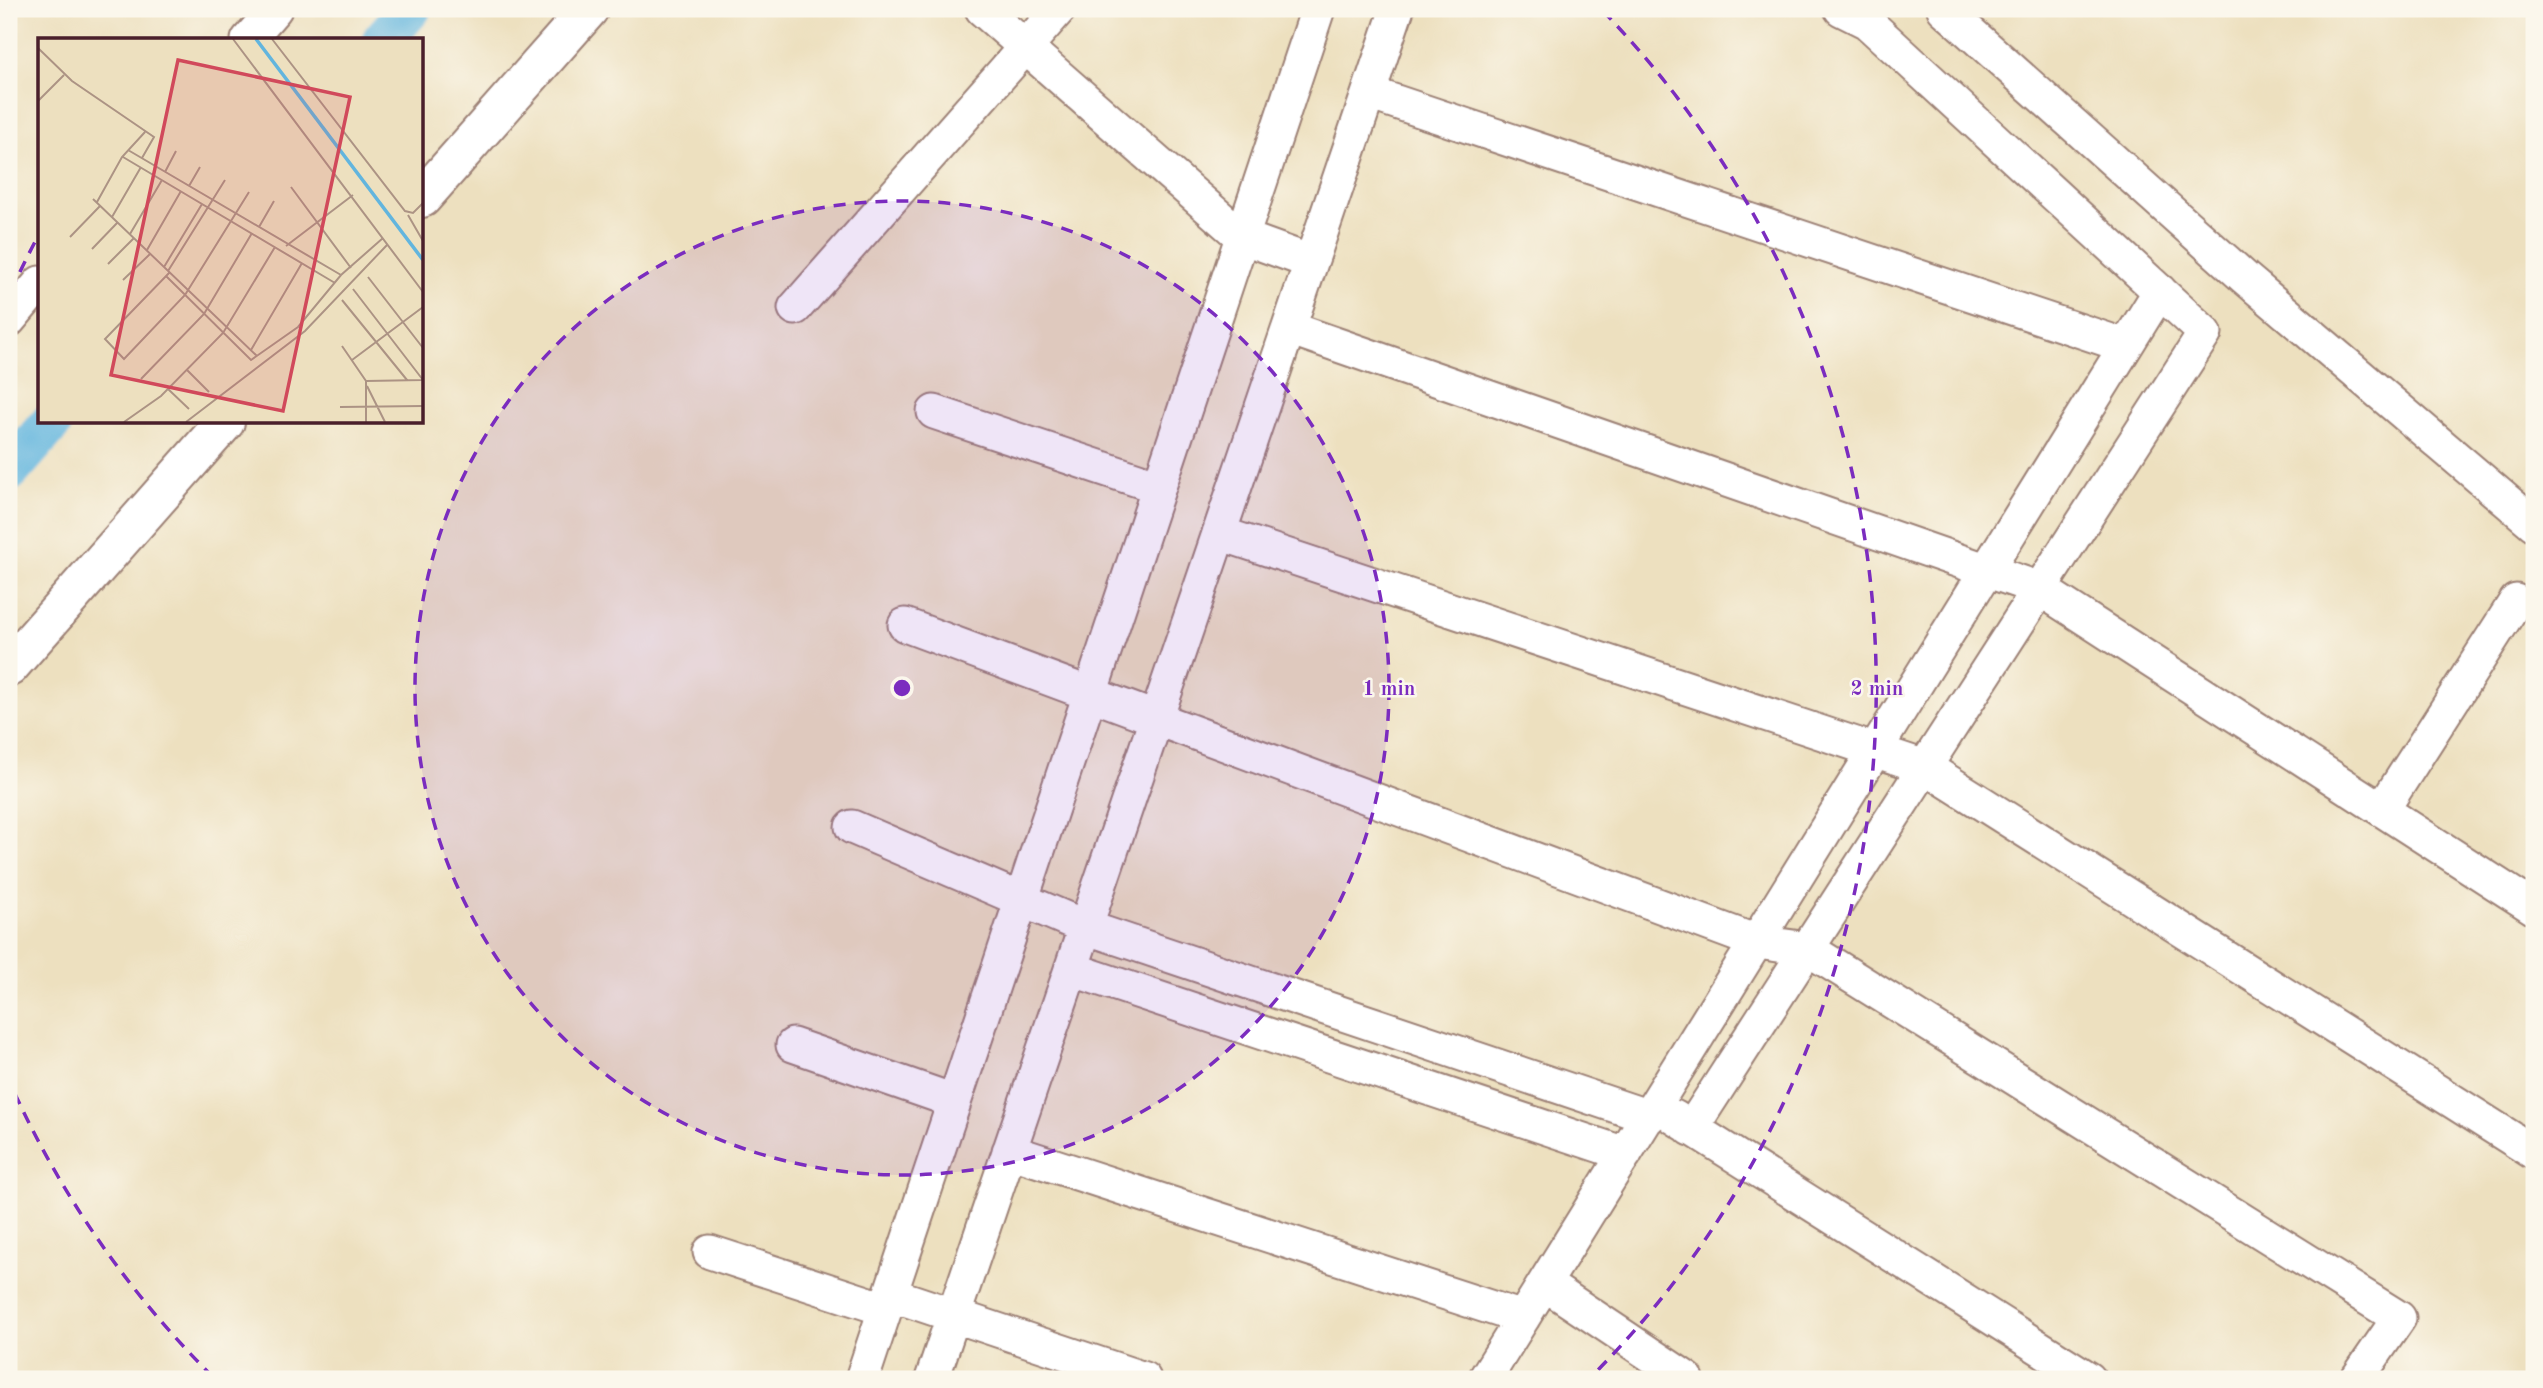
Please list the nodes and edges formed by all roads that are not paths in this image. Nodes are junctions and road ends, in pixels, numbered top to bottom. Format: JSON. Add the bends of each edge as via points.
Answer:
{"nodes":[{"id":1,"x":275,"y":9,"type":"edge"},
{"id":2,"x":589,"y":9,"type":"edge"},
{"id":3,"x":982,"y":9,"type":"edge"},
{"id":4,"x":1059,"y":9,"type":"edge"},
{"id":5,"x":1318,"y":9,"type":"edge"},
{"id":6,"x":1397,"y":9,"type":"edge"},
{"id":7,"x":1841,"y":9,"type":"edge"},
{"id":8,"x":1944,"y":9,"type":"edge"},
{"id":9,"x":250,"y":38,"type":"edge"},
{"id":10,"x":1025,"y":47,"type":"junction"},
{"id":11,"x":1369,"y":93,"type":"junction"},
{"id":12,"x":424,"y":196,"type":"edge"},
{"id":13,"x":1242,"y":237,"type":"junction"},
{"id":14,"x":1311,"y":262,"type":"junction"},
{"id":15,"x":38,"y":285,"type":"edge"},
{"id":16,"x":2160,"y":291,"type":"junction"},
{"id":17,"x":795,"y":309,"type":"dead end"},
{"id":18,"x":9,"y":320,"type":"edge"},
{"id":19,"x":1289,"y":328,"type":"junction"},
{"id":20,"x":2126,"y":346,"type":"junction"},
{"id":21,"x":934,"y":412,"type":"dead end"},
{"id":22,"x":223,"y":424,"type":"edge"},
{"id":23,"x":1159,"y":487,"type":"junction"},
{"id":24,"x":2534,"y":524,"type":"edge"},
{"id":25,"x":1219,"y":533,"type":"junction"},
{"id":26,"x":1988,"y":568,"type":"junction"},
{"id":27,"x":2040,"y":589,"type":"junction"},
{"id":28,"x":2516,"y":601,"type":"dead end"},
{"id":29,"x":905,"y":625,"type":"dead end"},
{"id":30,"x":9,"y":667,"type":"edge"},
{"id":31,"x":1090,"y":694,"type":"junction"},
{"id":32,"x":1156,"y":718,"type":"junction"},
{"id":33,"x":1876,"y":751,"type":"junction"},
{"id":34,"x":1925,"y":767,"type":"junction"},
{"id":35,"x":2382,"y":810,"type":"junction"},
{"id":36,"x":852,"y":827,"type":"dead end"},
{"id":37,"x":1021,"y":900,"type":"junction"},
{"id":38,"x":2534,"y":908,"type":"edge"},
{"id":39,"x":1086,"y":927,"type":"junction"},
{"id":40,"x":1757,"y":942,"type":"junction"},
{"id":41,"x":1808,"y":949,"type":"junction"},
{"id":42,"x":1071,"y":969,"type":"junction"},
{"id":43,"x":793,"y":1045,"type":"dead end"},
{"id":44,"x":954,"y":1101,"type":"junction"},
{"id":45,"x":1652,"y":1111,"type":"junction"},
{"id":46,"x":1691,"y":1129,"type":"junction"},
{"id":47,"x":1009,"y":1151,"type":"junction"},
{"id":48,"x":2533,"y":1152,"type":"edge"},
{"id":49,"x":1625,"y":1154,"type":"junction"},
{"id":50,"x":710,"y":1252,"type":"dead end"},
{"id":51,"x":1545,"y":1284,"type":"junction"},
{"id":52,"x":888,"y":1301,"type":"junction"},
{"id":53,"x":953,"y":1317,"type":"junction"},
{"id":54,"x":1523,"y":1318,"type":"junction"},
{"id":55,"x":862,"y":1379,"type":"edge"},
{"id":56,"x":932,"y":1379,"type":"edge"},
{"id":57,"x":1144,"y":1379,"type":"edge"},
{"id":58,"x":1485,"y":1379,"type":"edge"},
{"id":59,"x":1687,"y":1379,"type":"edge"},
{"id":60,"x":2089,"y":1379,"type":"edge"},
{"id":61,"x":2357,"y":1379,"type":"edge"}],
"edges":[{"from":1,"to":9,"type":"street"},
{"from":2,"to":12,"type":"main road"},
{"from":3,"to":10,"type":"street"},
{"from":4,"to":10,"type":"street"},
{"from":5,"to":13,"type":"street"},
{"from":6,"to":11,"type":"street"},
{"from":7,"to":16,"type":"street","via":[[1867,22]]},
{"from":8,"to":24,"type":"street","via":[[2245,278]]},
{"from":10,"to":13,"type":"street"},
{"from":10,"to":17,"type":"street"},
{"from":11,"to":14,"type":"street"},
{"from":11,"to":20,"type":"street"},
{"from":13,"to":14,"type":"street"},
{"from":13,"to":23,"type":"street"},
{"from":14,"to":19,"type":"street"},
{"from":15,"to":18,"type":"street"},
{"from":16,"to":20,"type":"street"},
{"from":16,"to":27,"type":"street","via":[[2205,333]]},
{"from":19,"to":25,"type":"street"},
{"from":19,"to":26,"type":"street"},
{"from":20,"to":26,"type":"street"},
{"from":21,"to":23,"type":"street"},
{"from":22,"to":30,"type":"main road"},
{"from":23,"to":31,"type":"street"},
{"from":25,"to":32,"type":"street"},
{"from":25,"to":33,"type":"street"},
{"from":26,"to":27,"type":"street"},
{"from":26,"to":33,"type":"street"},
{"from":27,"to":34,"type":"street"},
{"from":27,"to":35,"type":"street"},
{"from":28,"to":35,"type":"street"},
{"from":29,"to":31,"type":"street"},
{"from":31,"to":32,"type":"street"},
{"from":31,"to":37,"type":"street"},
{"from":32,"to":39,"type":"street"},
{"from":32,"to":40,"type":"street"},
{"from":33,"to":34,"type":"street"},
{"from":33,"to":40,"type":"street"},
{"from":34,"to":41,"type":"street"},
{"from":34,"to":48,"type":"street"},
{"from":35,"to":38,"type":"street"},
{"from":36,"to":37,"type":"street"},
{"from":37,"to":39,"type":"street"},
{"from":37,"to":44,"type":"street"},
{"from":39,"to":42,"type":"street"},
{"from":39,"to":45,"type":"street"},
{"from":40,"to":41,"type":"street"},
{"from":40,"to":45,"type":"street"},
{"from":41,"to":46,"type":"street"},
{"from":41,"to":61,"type":"street","via":[[2399,1318]]},
{"from":42,"to":47,"type":"street"},
{"from":42,"to":49,"type":"street"},
{"from":43,"to":44,"type":"street"},
{"from":44,"to":52,"type":"street"},
{"from":45,"to":46,"type":"street"},
{"from":45,"to":49,"type":"street"},
{"from":46,"to":60,"type":"street"},
{"from":47,"to":53,"type":"street"},
{"from":47,"to":54,"type":"street"},
{"from":49,"to":51,"type":"street"},
{"from":50,"to":52,"type":"street"},
{"from":51,"to":54,"type":"street"},
{"from":51,"to":59,"type":"street"},
{"from":52,"to":53,"type":"street"},
{"from":52,"to":55,"type":"street"},
{"from":53,"to":56,"type":"street"},
{"from":53,"to":57,"type":"street"},
{"from":54,"to":58,"type":"street"}]}
